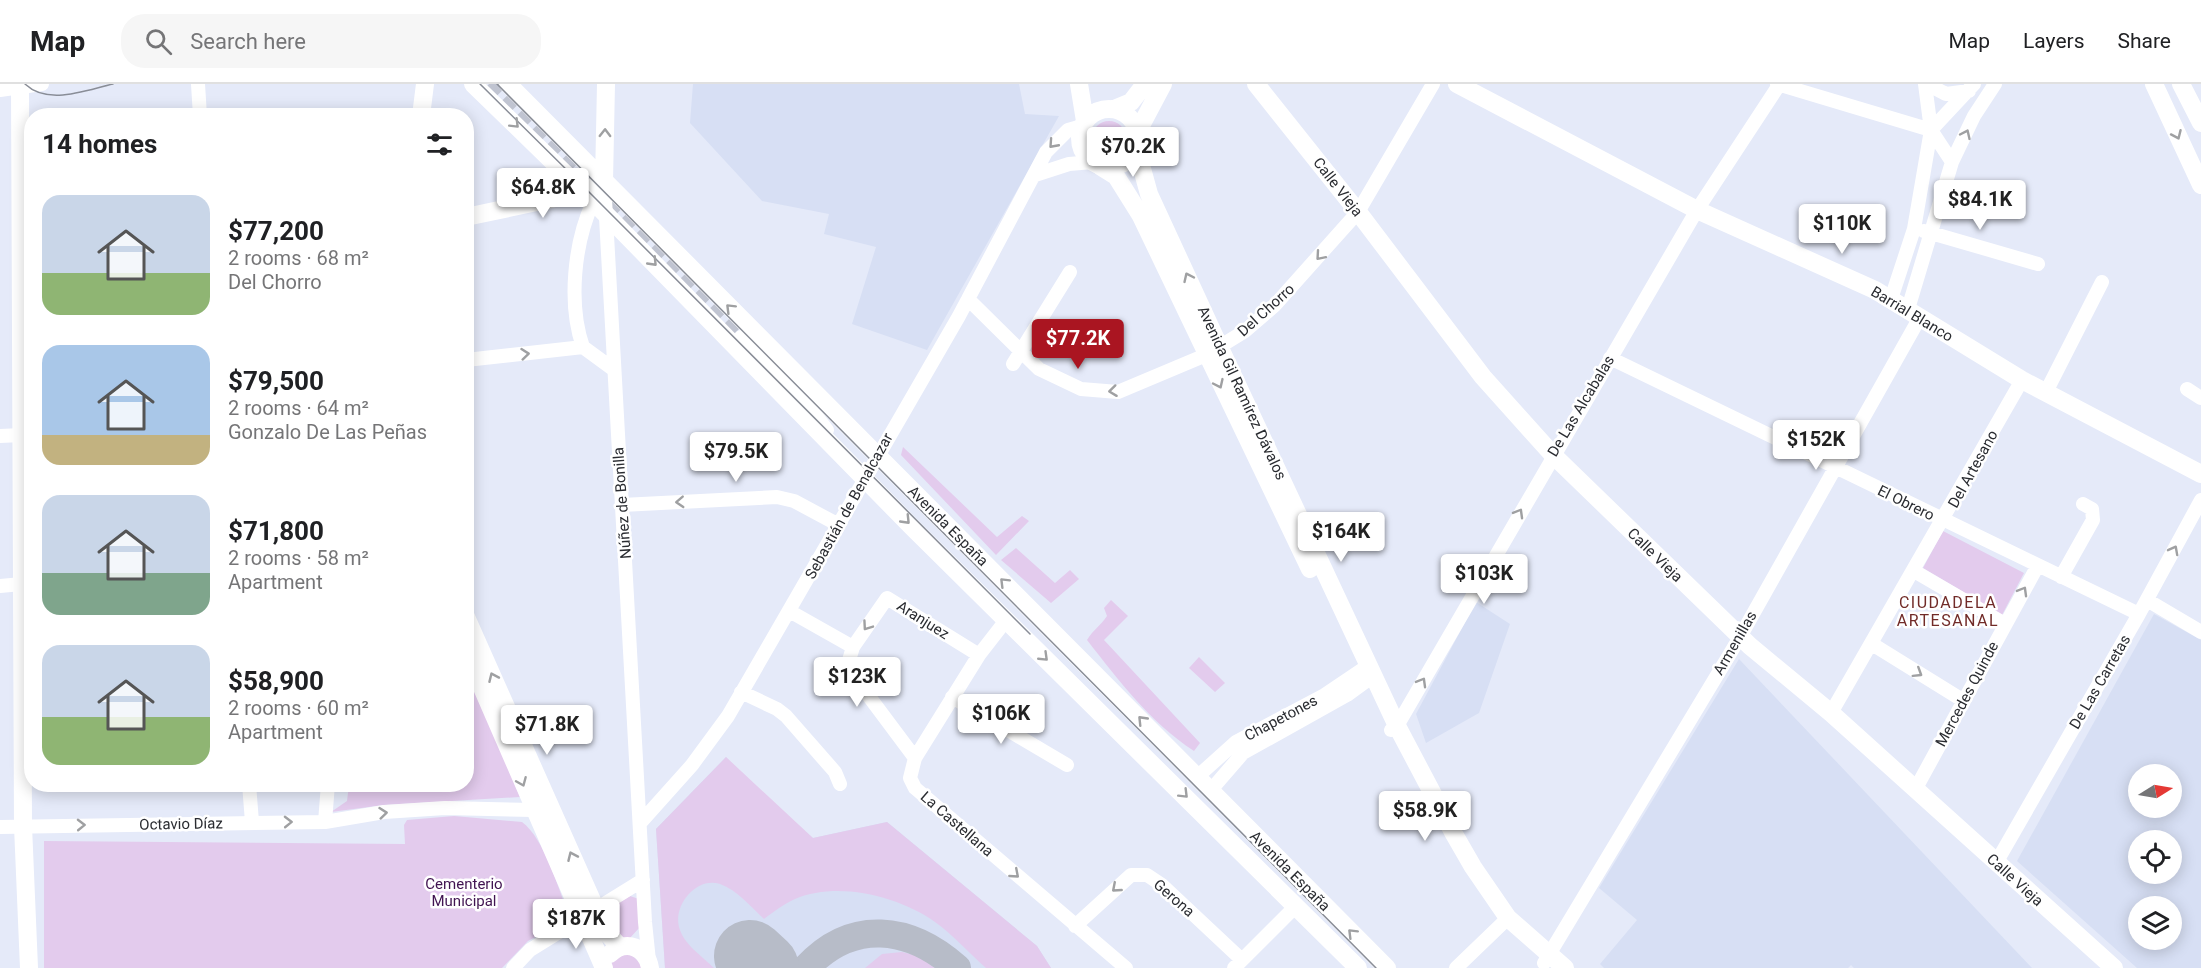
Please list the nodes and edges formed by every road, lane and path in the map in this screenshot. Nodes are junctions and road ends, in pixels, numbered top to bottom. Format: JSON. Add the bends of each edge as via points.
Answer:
{"nodes":[{"id":1,"x":42,"y":84,"type":"edge"},
{"id":2,"x":198,"y":84,"type":"edge"},
{"id":3,"x":425,"y":84,"type":"edge"},
{"id":4,"x":473,"y":84,"type":"edge"},
{"id":5,"x":508,"y":84,"type":"edge"},
{"id":6,"x":606,"y":84,"type":"edge"},
{"id":7,"x":1079,"y":84,"type":"edge"},
{"id":8,"x":1086,"y":84,"type":"edge"},
{"id":9,"x":1145,"y":84,"type":"edge"},
{"id":10,"x":1162,"y":84,"type":"edge"},
{"id":11,"x":1256,"y":84,"type":"edge"},
{"id":12,"x":1433,"y":84,"type":"edge"},
{"id":13,"x":1778,"y":84,"type":"edge"},
{"id":14,"x":1926,"y":84,"type":"edge"},
{"id":15,"x":1995,"y":84,"type":"edge"},
{"id":16,"x":2154,"y":84,"type":"edge"},
{"id":17,"x":2181,"y":84,"type":"edge"},
{"id":18,"x":20,"y":86,"type":"edge"},
{"id":19,"x":1464,"y":86,"type":"edge"},
{"id":20,"x":1809,"y":88,"type":"edge"},
{"id":21,"x":1972,"y":88,"type":"edge"},
{"id":22,"x":0,"y":90,"type":"edge"},
{"id":23,"x":200,"y":108,"type":"edge"},
{"id":24,"x":422,"y":108,"type":"edge"},
{"id":25,"x":1110,"y":109,"type":"junction"},
{"id":26,"x":2201,"y":123,"type":"edge"},
{"id":27,"x":1084,"y":124,"type":"junction"},
{"id":28,"x":1931,"y":130,"type":"junction"},
{"id":29,"x":1137,"y":140,"type":"junction"},
{"id":30,"x":1952,"y":162,"type":"junction"},
{"id":31,"x":1096,"y":164,"type":"junction"},
{"id":32,"x":598,"y":175,"type":"junction"},
{"id":33,"x":1035,"y":175,"type":"junction"},
{"id":34,"x":2201,"y":185,"type":"edge"},
{"id":35,"x":594,"y":203,"type":"junction"},
{"id":36,"x":1696,"y":210,"type":"junction"},
{"id":37,"x":1358,"y":212,"type":"junction"},
{"id":38,"x":474,"y":216,"type":"edge"},
{"id":39,"x":1914,"y":228,"type":"junction"},
{"id":40,"x":1931,"y":233,"type":"junction"},
{"id":41,"x":24,"y":252,"type":"edge"},
{"id":42,"x":2038,"y":264,"type":"dead end"},
{"id":43,"x":1070,"y":272,"type":"dead end"},
{"id":44,"x":2102,"y":282,"type":"dead end"},
{"id":45,"x":968,"y":299,"type":"junction"},
{"id":46,"x":1891,"y":299,"type":"junction"},
{"id":47,"x":1914,"y":314,"type":"junction"},
{"id":48,"x":741,"y":337,"type":"tunnel mouth"},
{"id":49,"x":24,"y":340,"type":"edge"},
{"id":50,"x":583,"y":347,"type":"junction"},
{"id":51,"x":1021,"y":351,"type":"junction"},
{"id":52,"x":1213,"y":352,"type":"junction"},
{"id":53,"x":1610,"y":358,"type":"junction"},
{"id":54,"x":474,"y":359,"type":"edge"},
{"id":55,"x":1013,"y":364,"type":"dead end"},
{"id":56,"x":613,"y":369,"type":"junction"},
{"id":57,"x":2022,"y":380,"type":"junction"},
{"id":58,"x":2187,"y":388,"type":"dead end"},
{"id":59,"x":2046,"y":392,"type":"junction"},
{"id":60,"x":2201,"y":398,"type":"edge"},
{"id":61,"x":22,"y":435,"type":"junction"},
{"id":62,"x":0,"y":436,"type":"edge"},
{"id":63,"x":24,"y":445,"type":"edge"},
{"id":64,"x":1553,"y":455,"type":"junction"},
{"id":65,"x":877,"y":456,"type":"junction"},
{"id":66,"x":1835,"y":468,"type":"junction"},
{"id":67,"x":859,"y":472,"type":"junction"},
{"id":68,"x":2201,"y":474,"type":"edge"},
{"id":69,"x":2201,"y":500,"type":"edge"},
{"id":70,"x":2084,"y":504,"type":"dead end"},
{"id":71,"x":622,"y":505,"type":"junction"},
{"id":72,"x":1944,"y":521,"type":"junction"},
{"id":73,"x":837,"y":524,"type":"junction"},
{"id":74,"x":2037,"y":567,"type":"junction"},
{"id":75,"x":1914,"y":571,"type":"junction"},
{"id":76,"x":2061,"y":578,"type":"junction"},
{"id":77,"x":24,"y":583,"type":"edge"},
{"id":78,"x":0,"y":586,"type":"edge"},
{"id":79,"x":2147,"y":600,"type":"junction"},
{"id":80,"x":791,"y":612,"type":"junction"},
{"id":81,"x":2139,"y":614,"type":"junction"},
{"id":82,"x":1007,"y":619,"type":"junction"},
{"id":83,"x":2005,"y":624,"type":"junction"},
{"id":84,"x":2201,"y":632,"type":"edge"},
{"id":85,"x":474,"y":636,"type":"edge"},
{"id":86,"x":1740,"y":636,"type":"junction"},
{"id":87,"x":1872,"y":644,"type":"junction"},
{"id":88,"x":853,"y":647,"type":"junction"},
{"id":89,"x":979,"y":655,"type":"junction"},
{"id":90,"x":474,"y":670,"type":"edge"},
{"id":91,"x":1367,"y":674,"type":"junction"},
{"id":92,"x":741,"y":692,"type":"junction"},
{"id":93,"x":952,"y":698,"type":"junction"},
{"id":94,"x":1964,"y":701,"type":"junction"},
{"id":95,"x":1831,"y":713,"type":"junction"},
{"id":96,"x":1394,"y":728,"type":"junction"},
{"id":97,"x":915,"y":758,"type":"junction"},
{"id":98,"x":24,"y":765,"type":"edge"},
{"id":99,"x":1067,"y":765,"type":"dead end"},
{"id":100,"x":1197,"y":777,"type":"junction"},
{"id":101,"x":840,"y":784,"type":"dead end"},
{"id":102,"x":1211,"y":790,"type":"junction"},
{"id":103,"x":1915,"y":790,"type":"junction"},
{"id":104,"x":250,"y":792,"type":"edge"},
{"id":105,"x":327,"y":792,"type":"edge"},
{"id":106,"x":534,"y":810,"type":"junction"},
{"id":107,"x":252,"y":822,"type":"junction"},
{"id":108,"x":325,"y":822,"type":"junction"},
{"id":109,"x":641,"y":822,"type":"junction"},
{"id":110,"x":23,"y":826,"type":"junction"},
{"id":111,"x":0,"y":827,"type":"edge"},
{"id":112,"x":1996,"y":863,"type":"junction"},
{"id":113,"x":643,"y":880,"type":"junction"},
{"id":114,"x":1296,"y":906,"type":"junction"},
{"id":115,"x":589,"y":914,"type":"junction"},
{"id":116,"x":645,"y":922,"type":"junction"},
{"id":117,"x":1504,"y":922,"type":"junction"},
{"id":118,"x":1075,"y":926,"type":"junction"},
{"id":119,"x":624,"y":946,"type":"junction"},
{"id":120,"x":1548,"y":962,"type":"edge"},
{"id":121,"x":650,"y":964,"type":"edge"},
{"id":122,"x":1238,"y":964,"type":"edge"},
{"id":123,"x":28,"y":968,"type":"edge"},
{"id":124,"x":513,"y":968,"type":"edge"},
{"id":125,"x":605,"y":968,"type":"edge"},
{"id":126,"x":1126,"y":968,"type":"edge"},
{"id":127,"x":1358,"y":968,"type":"edge"},
{"id":128,"x":1387,"y":968,"type":"edge"},
{"id":129,"x":1456,"y":968,"type":"edge"},
{"id":130,"x":1565,"y":968,"type":"edge"},
{"id":131,"x":2114,"y":968,"type":"edge"}],
"edges":[{"from":1,"to":18,"type":"street"},
{"from":2,"to":23,"type":"street"},
{"from":3,"to":24,"type":"main road"},
{"from":4,"to":35,"type":"main road","name":"Avenida España","one_way":true},
{"from":5,"to":32,"type":"main road","name":"Avenida España"},
{"from":32,"to":6,"type":"main road","name":"Núñez de Bonilla","one_way":true},
{"from":7,"to":27,"type":"main road","name":"Avenida Gil Ramírez Dávalos"},
{"from":8,"to":25,"type":"main road","name":"Avenida Gil Ramírez Dávalos"},
{"from":9,"to":25,"type":"main road","via":[[1131,102]]},
{"from":10,"to":29,"type":"main road"},
{"from":11,"to":37,"type":"main road","name":"Calle Vieja"},
{"from":12,"to":37,"type":"street","name":"Del Chorro"},
{"from":13,"to":20,"type":"street"},
{"from":13,"to":36,"type":"street","name":"De Las Alcabalas"},
{"from":14,"to":21,"type":"street","via":[[1946,94]]},
{"from":14,"to":28,"type":"street"},
{"from":30,"to":15,"type":"street","name":"Armenillas","one_way":true},
{"from":16,"to":34,"type":"main road","one_way":true},
{"from":17,"to":26,"type":"main road"},
{"from":18,"to":22,"type":"street"},
{"from":18,"to":41,"type":"main road"},
{"from":19,"to":36,"type":"main road","name":"Barrial Blanco"},
{"from":20,"to":28,"type":"street"},
{"from":21,"to":28,"type":"street"},
{"from":25,"to":27,"type":"main road","via":[[1094,113]]},
{"from":25,"to":29,"type":"main road","name":"Avenida Gil Ramírez Dávalos","via":[[1132,121]]},
{"from":27,"to":31,"type":"main road","name":"Avenida Gil Ramírez Dávalos","via":[[1080,134],[1082,150]]},
{"from":27,"to":33,"type":"street","name":"Sebastián de Benalcazar","one_way":true,"via":[[1057,138]]},
{"from":28,"to":30,"type":"street"},
{"from":28,"to":39,"type":"street"},
{"from":29,"to":31,"type":"main road","via":[[1126,161],[1118,166]]},
{"from":52,"to":29,"type":"main road","name":"Avenida Gil Ramírez Dávalos","one_way":true,"via":[[1149,194]]},
{"from":30,"to":40,"type":"street","name":"Armenillas"},
{"from":31,"to":33,"type":"street","via":[[1069,164]]},
{"from":31,"to":52,"type":"main road","name":"Avenida Gil Ramírez Dávalos","via":[[1116,176],[1133,201]]},
{"from":32,"to":35,"type":"main road"},
{"from":32,"to":35,"type":"street","name":"Núñez de Bonilla"},
{"from":65,"to":32,"type":"main road","name":"Avenida España","one_way":true},
{"from":33,"to":45,"type":"street","name":"Sebastián de Benalcazar"},
{"from":35,"to":38,"type":"main road"},
{"from":35,"to":50,"type":"street","via":[[581,231],[576,271],[577,317]]},
{"from":35,"to":56,"type":"street","name":"Núñez de Bonilla"},
{"from":35,"to":67,"type":"main road","name":"Avenida España","one_way":true},
{"from":36,"to":46,"type":"main road","name":"Barrial Blanco"},
{"from":36,"to":53,"type":"street","name":"De Las Alcabalas"},
{"from":37,"to":52,"type":"street","name":"Del Chorro","one_way":true,"via":[[1288,293],[1260,320]]},
{"from":37,"to":64,"type":"main road","name":"Calle Vieja","via":[[1483,377]]},
{"from":39,"to":40,"type":"street"},
{"from":39,"to":46,"type":"street"},
{"from":40,"to":42,"type":"street"},
{"from":40,"to":47,"type":"street","name":"Armenillas"},
{"from":43,"to":51,"type":"street"},
{"from":44,"to":59,"type":"street"},
{"from":45,"to":51,"type":"street","name":"Del Chorro"},
{"from":45,"to":65,"type":"street","name":"Sebastián de Benalcazar"},
{"from":46,"to":47,"type":"main road","name":"Barrial Blanco"},
{"from":47,"to":57,"type":"main road","name":"Barrial Blanco"},
{"from":47,"to":66,"type":"street","name":"Armenillas"},
{"from":48,"to":67,"type":"street","name":"Avenida España","via":[[807,404]]},
{"from":49,"to":61,"type":"main road"},
{"from":54,"to":50,"type":"street","one_way":true},
{"from":50,"to":56,"type":"street"},
{"from":52,"to":51,"type":"street","name":"Del Chorro","one_way":true,"via":[[1118,392],[1099,393],[1081,390],[1039,369]]},
{"from":51,"to":55,"type":"street"},
{"from":52,"to":91,"type":"main road","name":"Avenida Gil Ramírez Dávalos"},
{"from":53,"to":64,"type":"street","name":"De Las Alcabalas"},
{"from":53,"to":66,"type":"street","name":"El Obrero"},
{"from":56,"to":71,"type":"street","name":"Núñez de Bonilla"},
{"from":57,"to":59,"type":"main road","name":"Barrial Blanco"},
{"from":57,"to":72,"type":"street","name":"Del Artesano"},
{"from":58,"to":60,"type":"street"},
{"from":59,"to":68,"type":"main road","name":"Barrial Blanco"},
{"from":61,"to":62,"type":"street"},
{"from":61,"to":63,"type":"main road"},
{"from":64,"to":86,"type":"main road","name":"Calle Vieja"},
{"from":96,"to":64,"type":"street","name":"De Las Alcabalas","one_way":true},
{"from":65,"to":67,"type":"street","name":"Sebastián de Benalcazar"},
{"from":100,"to":65,"type":"main road","name":"Avenida España","one_way":true},
{"from":66,"to":72,"type":"street","name":"El Obrero"},
{"from":66,"to":86,"type":"street","name":"Armenillas"},
{"from":67,"to":73,"type":"street","name":"Sebastián de Benalcazar"},
{"from":67,"to":82,"type":"main road","name":"Avenida España","one_way":true},
{"from":79,"to":69,"type":"street","name":"De Las Carretas","one_way":true},
{"from":70,"to":76,"type":"street","via":[[2092,509],[2093,520]]},
{"from":73,"to":71,"type":"street","one_way":true,"via":[[794,501],[777,497]]},
{"from":71,"to":109,"type":"street","name":"Núñez de Bonilla"},
{"from":72,"to":74,"type":"street","name":"El Obrero"},
{"from":72,"to":75,"type":"street","name":"Del Artesano"},
{"from":73,"to":80,"type":"street","name":"Sebastián de Benalcazar"},
{"from":74,"to":76,"type":"street","name":"El Obrero"},
{"from":83,"to":74,"type":"street","name":"Mercedes Quinde","one_way":true},
{"from":75,"to":83,"type":"street"},
{"from":75,"to":87,"type":"street","name":"Del Artesano"},
{"from":76,"to":81,"type":"street","name":"El Obrero"},
{"from":77,"to":78,"type":"street"},
{"from":79,"to":81,"type":"street","name":"De Las Carretas"},
{"from":79,"to":84,"type":"street"},
{"from":80,"to":88,"type":"street"},
{"from":80,"to":92,"type":"street","name":"Sebastián de Benalcazar"},
{"from":81,"to":112,"type":"street","name":"De Las Carretas"},
{"from":82,"to":89,"type":"street"},
{"from":82,"to":114,"type":"main road","name":"Avenida España","one_way":true},
{"from":83,"to":94,"type":"street","name":"Mercedes Quinde"},
{"from":115,"to":85,"type":"main road","one_way":true},
{"from":86,"to":95,"type":"main road","name":"Calle Vieja"},
{"from":86,"to":120,"type":"street","name":"Armenillas"},
{"from":87,"to":94,"type":"street","one_way":true},
{"from":87,"to":95,"type":"street","name":"Del Artesano"},
{"from":89,"to":88,"type":"street","name":"Aranjuez","one_way":true,"via":[[887,598]]},
{"from":88,"to":97,"type":"street","via":[[847,668]]},
{"from":89,"to":93,"type":"street"},
{"from":90,"to":106,"type":"main road","one_way":true},
{"from":91,"to":96,"type":"main road","name":"Avenida Gil Ramírez Dávalos"},
{"from":91,"to":100,"type":"street","name":"Chapetones","via":[[1236,742]]},
{"from":91,"to":102,"type":"street","name":"Chapetones","via":[[1243,753]]},
{"from":92,"to":101,"type":"street","via":[[786,716],[836,772]]},
{"from":92,"to":109,"type":"street","name":"Sebastián de Benalcazar","via":[[704,749]]},
{"from":93,"to":97,"type":"street"},
{"from":93,"to":99,"type":"street"},
{"from":94,"to":103,"type":"street","name":"Mercedes Quinde"},
{"from":95,"to":103,"type":"main road","name":"Calle Vieja"},
{"from":96,"to":117,"type":"main road","name":"Avenida Gil Ramírez Dávalos","via":[[1468,871]]},
{"from":97,"to":118,"type":"street","name":"La Castellana","one_way":true,"via":[[910,778],[915,788]]},
{"from":98,"to":110,"type":"main road"},
{"from":100,"to":102,"type":"main road","name":"Avenida España"},
{"from":128,"to":102,"type":"main road","name":"Avenida España","one_way":true},
{"from":103,"to":112,"type":"main road","name":"Calle Vieja"},
{"from":104,"to":107,"type":"street"},
{"from":105,"to":108,"type":"street"},
{"from":108,"to":106,"type":"street","name":"Octavio Díaz","one_way":true,"via":[[445,808]]},
{"from":106,"to":115,"type":"main road"},
{"from":107,"to":108,"type":"street","name":"Octavio Díaz","one_way":true},
{"from":110,"to":107,"type":"street","name":"Octavio Díaz","one_way":true},
{"from":109,"to":113,"type":"street","name":"Núñez de Bonilla"},
{"from":110,"to":111,"type":"street","name":"Octavio Díaz"},
{"from":110,"to":123,"type":"main road"},
{"from":112,"to":131,"type":"main road","name":"Calle Vieja"},
{"from":113,"to":115,"type":"street"},
{"from":113,"to":116,"type":"street","name":"Núñez de Bonilla"},
{"from":114,"to":122,"type":"street"},
{"from":114,"to":127,"type":"main road","name":"Avenida España"},
{"from":115,"to":119,"type":"main road","via":[[608,937]]},
{"from":115,"to":124,"type":"street","via":[[530,950]]},
{"from":115,"to":125,"type":"main road"},
{"from":116,"to":119,"type":"street","via":[[640,934]]},
{"from":116,"to":121,"type":"street","name":"Núñez de Bonilla"},
{"from":117,"to":120,"type":"main road","name":"Avenida Gil Ramírez Dávalos"},
{"from":117,"to":129,"type":"street"},
{"from":122,"to":118,"type":"street","name":"Gerona","one_way":true,"via":[[1162,885],[1147,875],[1131,875]]},
{"from":118,"to":126,"type":"street","name":"La Castellana"},
{"from":119,"to":121,"type":"main road","via":[[641,950]]},
{"from":119,"to":125,"type":"main road","via":[[609,956]]},
{"from":120,"to":130,"type":"main road","name":"Avenida Gil Ramírez Dávalos"}]}
